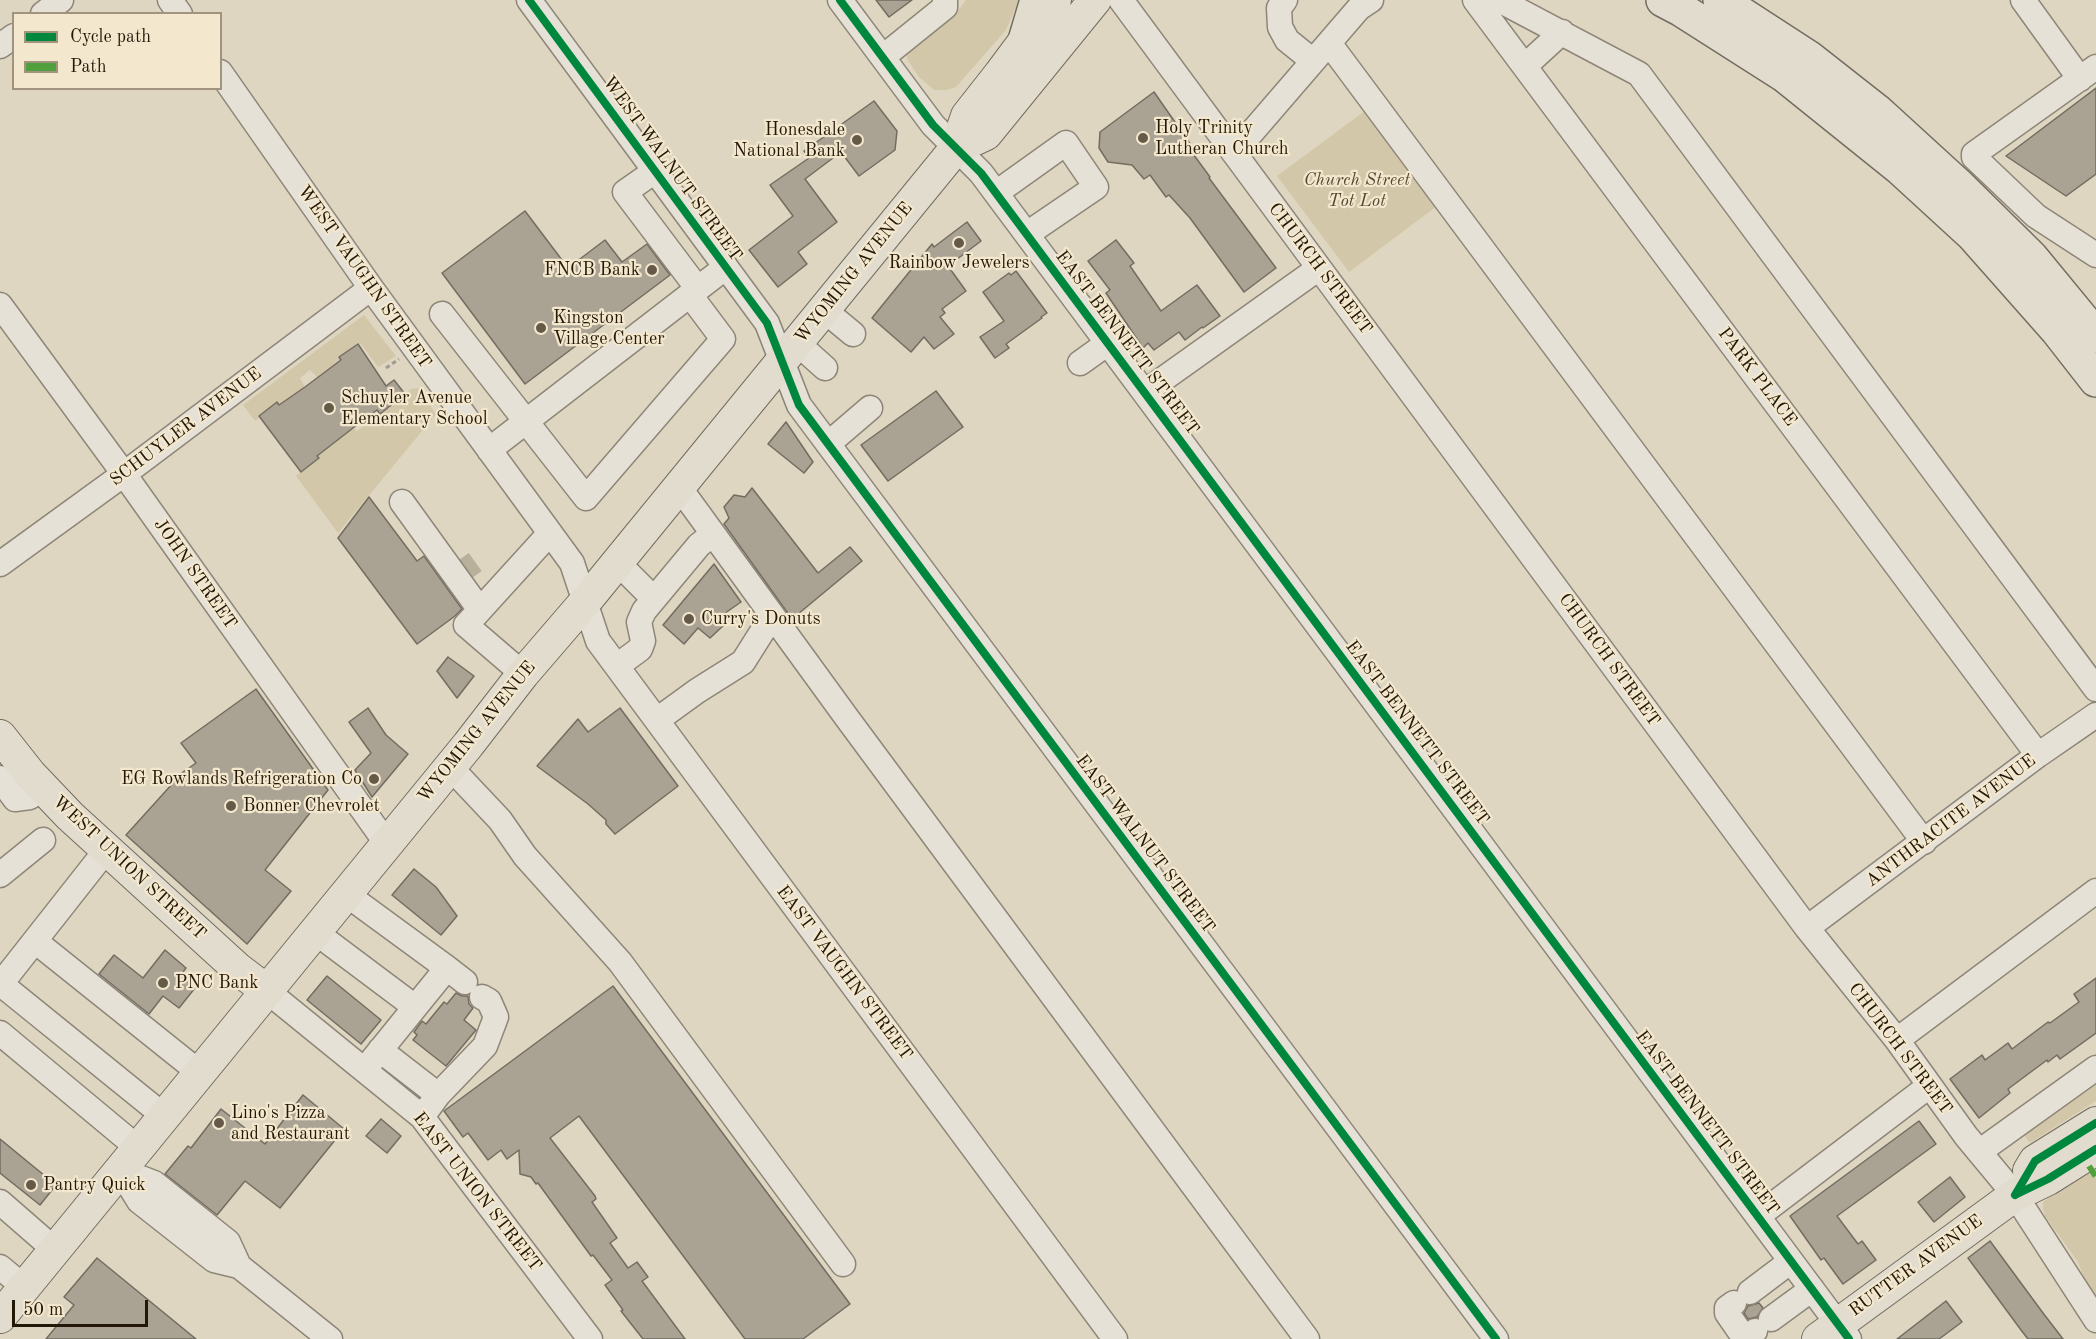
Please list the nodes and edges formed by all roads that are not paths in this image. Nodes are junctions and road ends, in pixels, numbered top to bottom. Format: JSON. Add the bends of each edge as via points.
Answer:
{"nodes":[{"id":1,"x":61,"y":0,"type":"edge"},
{"id":2,"x":529,"y":0,"type":"edge"},
{"id":3,"x":840,"y":0,"type":"edge"},
{"id":4,"x":945,"y":0,"type":"edge"},
{"id":5,"x":1037,"y":0,"type":"edge"},
{"id":6,"x":1055,"y":0,"type":"edge"},
{"id":7,"x":1095,"y":0,"type":"edge"},
{"id":8,"x":1121,"y":0,"type":"edge"},
{"id":9,"x":1285,"y":0,"type":"edge"},
{"id":10,"x":1371,"y":0,"type":"edge"},
{"id":11,"x":1475,"y":0,"type":"edge"},
{"id":12,"x":1499,"y":0,"type":"edge"},
{"id":13,"x":1662,"y":0,"type":"edge"},
{"id":14,"x":1720,"y":0,"type":"edge"},
{"id":15,"x":2023,"y":0,"type":"edge"},
{"id":16,"x":46,"y":12,"type":"edge"},
{"id":17,"x":1562,"y":32,"type":"junction"},
{"id":18,"x":1329,"y":43,"type":"junction"},
{"id":19,"x":1024,"y":44,"type":"junction"},
{"id":20,"x":883,"y":57,"type":"junction"},
{"id":21,"x":1313,"y":61,"type":"junction"},
{"id":22,"x":1525,"y":66,"type":"junction"},
{"id":23,"x":2088,"y":73,"type":"edge"},
{"id":24,"x":222,"y":75,"type":"edge"},
{"id":25,"x":956,"y":148,"type":"junction"},
{"id":26,"x":1234,"y":153,"type":"junction"},
{"id":27,"x":655,"y":171,"type":"junction"},
{"id":28,"x":996,"y":193,"type":"junction"},
{"id":29,"x":1027,"y":234,"type":"junction"},
{"id":30,"x":2096,"y":255,"type":"edge"},
{"id":31,"x":726,"y":267,"type":"junction"},
{"id":32,"x":1319,"y":268,"type":"junction"},
{"id":33,"x":370,"y":288,"type":"junction"},
{"id":34,"x":694,"y":292,"type":"junction"},
{"id":35,"x":0,"y":305,"type":"edge"},
{"id":36,"x":824,"y":310,"type":"junction"},
{"id":37,"x":442,"y":314,"type":"dead end"},
{"id":38,"x":853,"y":334,"type":"dead end"},
{"id":39,"x":2096,"y":336,"type":"edge"},
{"id":40,"x":1108,"y":343,"type":"junction"},
{"id":41,"x":789,"y":352,"type":"junction"},
{"id":42,"x":1080,"y":363,"type":"dead end"},
{"id":43,"x":825,"y":368,"type":"dead end"},
{"id":44,"x":2096,"y":380,"type":"edge"},
{"id":45,"x":1145,"y":392,"type":"junction"},
{"id":46,"x":870,"y":408,"type":"dead end"},
{"id":47,"x":527,"y":421,"type":"junction"},
{"id":48,"x":828,"y":444,"type":"junction"},
{"id":49,"x":489,"y":450,"type":"junction"},
{"id":50,"x":124,"y":474,"type":"junction"},
{"id":51,"x":679,"y":487,"type":"junction"},
{"id":52,"x":402,"y":502,"type":"dead end"},
{"id":53,"x":550,"y":533,"type":"junction"},
{"id":54,"x":712,"y":534,"type":"junction"},
{"id":55,"x":437,"y":549,"type":"junction"},
{"id":56,"x":617,"y":562,"type":"junction"},
{"id":57,"x":0,"y":564,"type":"edge"},
{"id":58,"x":654,"y":599,"type":"junction"},
{"id":59,"x":585,"y":602,"type":"junction"},
{"id":60,"x":484,"y":605,"type":"junction"},
{"id":61,"x":772,"y":616,"type":"junction"},
{"id":62,"x":616,"y":666,"type":"junction"},
{"id":63,"x":523,"y":674,"type":"junction"},
{"id":64,"x":2096,"y":689,"type":"edge"},
{"id":65,"x":2096,"y":715,"type":"edge"},
{"id":66,"x":657,"y":720,"type":"junction"},
{"id":67,"x":2,"y":742,"type":"edge"},
{"id":68,"x":2038,"y":755,"type":"junction"},
{"id":69,"x":450,"y":767,"type":"junction"},
{"id":70,"x":0,"y":778,"type":"edge"},
{"id":71,"x":43,"y":788,"type":"junction"},
{"id":72,"x":43,"y":840,"type":"dead end"},
{"id":73,"x":1924,"y":842,"type":"junction"},
{"id":74,"x":387,"y":844,"type":"junction"},
{"id":75,"x":107,"y":849,"type":"junction"},
{"id":76,"x":0,"y":875,"type":"edge"},
{"id":77,"x":2096,"y":891,"type":"edge"},
{"id":78,"x":346,"y":894,"type":"junction"},
{"id":79,"x":1807,"y":928,"type":"junction"},
{"id":80,"x":315,"y":932,"type":"junction"},
{"id":81,"x":40,"y":945,"type":"junction"},
{"id":82,"x":465,"y":982,"type":"junction"},
{"id":83,"x":1,"y":984,"type":"edge"},
{"id":84,"x":267,"y":991,"type":"junction"},
{"id":85,"x":415,"y":1007,"type":"junction"},
{"id":86,"x":0,"y":1033,"type":"edge"},
{"id":87,"x":1897,"y":1040,"type":"junction"},
{"id":88,"x":380,"y":1050,"type":"junction"},
{"id":89,"x":2096,"y":1068,"type":"edge"},
{"id":90,"x":365,"y":1069,"type":"junction"},
{"id":91,"x":200,"y":1073,"type":"junction"},
{"id":92,"x":1929,"y":1086,"type":"junction"},
{"id":93,"x":438,"y":1095,"type":"junction"},
{"id":94,"x":164,"y":1116,"type":"junction"},
{"id":95,"x":423,"y":1117,"type":"junction"},
{"id":96,"x":2096,"y":1123,"type":"edge"},
{"id":97,"x":2096,"y":1149,"type":"edge"},
{"id":98,"x":1978,"y":1152,"type":"junction"},
{"id":99,"x":129,"y":1159,"type":"junction"},
{"id":100,"x":2015,"y":1195,"type":"junction"},
{"id":101,"x":0,"y":1202,"type":"edge"},
{"id":102,"x":1758,"y":1216,"type":"junction"},
{"id":103,"x":55,"y":1250,"type":"junction"},
{"id":104,"x":1791,"y":1261,"type":"junction"},
{"id":105,"x":843,"y":1264,"type":"dead end"},
{"id":106,"x":0,"y":1267,"type":"edge"},
{"id":107,"x":24,"y":1287,"type":"junction"},
{"id":108,"x":1812,"y":1289,"type":"junction"},
{"id":109,"x":1748,"y":1293,"type":"junction"},
{"id":110,"x":0,"y":1317,"type":"edge"},
{"id":111,"x":2096,"y":1320,"type":"edge"},
{"id":112,"x":1769,"y":1321,"type":"junction"},
{"id":113,"x":1835,"y":1334,"type":"edge"},
{"id":114,"x":330,"y":1339,"type":"edge"},
{"id":115,"x":590,"y":1339,"type":"edge"},
{"id":116,"x":1115,"y":1339,"type":"edge"},
{"id":117,"x":1307,"y":1339,"type":"edge"},
{"id":118,"x":1496,"y":1339,"type":"edge"}],
"edges":[{"from":1,"to":16,"type":"street"},
{"from":2,"to":27,"type":"street","name":"WEST WALNUT STREET"},
{"from":3,"to":20,"type":"street","name":"EAST BENNETT STREET"},
{"from":4,"to":20,"type":"street","via":[[945,7]]},
{"from":5,"to":19,"type":"highway"},
{"from":6,"to":19,"type":"main road","name":"WYOMING AVENUE"},
{"from":7,"to":25,"type":"main road","name":"WYOMING AVENUE","via":[[986,134]]},
{"from":8,"to":26,"type":"street","name":"CHURCH STREET"},
{"from":9,"to":21,"type":"street","via":[[1279,8],[1280,27],[1287,40]]},
{"from":10,"to":18,"type":"street"},
{"from":11,"to":22,"type":"street","name":"PARK PLACE"},
{"from":12,"to":17,"type":"street"},
{"from":13,"to":44,"type":"highway","via":[[1784,75],[1901,169],[1973,235]]},
{"from":14,"to":39,"type":"highway","via":[[1808,57],[1878,112],[2031,257]]},
{"from":15,"to":23,"type":"street"},
{"from":17,"to":22,"type":"street"},
{"from":17,"to":64,"type":"street","via":[[1639,74]]},
{"from":18,"to":21,"type":"street"},
{"from":18,"to":73,"type":"street"},
{"from":19,"to":25,"type":"main road","name":"WYOMING AVENUE","via":[[967,116]]},
{"from":20,"to":25,"type":"street","name":"EAST BENNETT STREET","via":[[933,125]]},
{"from":21,"to":26,"type":"street"},
{"from":22,"to":68,"type":"street","name":"PARK PLACE"},
{"from":23,"to":30,"type":"street","via":[[1974,157],[2036,216]]},
{"from":24,"to":33,"type":"street","name":"WEST VAUGHN STREET"},
{"from":25,"to":28,"type":"street","name":"EAST BENNETT STREET"},
{"from":25,"to":36,"type":"main road","name":"WYOMING AVENUE"},
{"from":26,"to":32,"type":"street","name":"CHURCH STREET"},
{"from":27,"to":31,"type":"street","name":"WEST WALNUT STREET"},
{"from":27,"to":34,"type":"street","via":[[625,192]]},
{"from":28,"to":29,"type":"street","name":"EAST BENNETT STREET"},
{"from":28,"to":29,"type":"street","via":[[1066,143],[1096,188]]},
{"from":29,"to":40,"type":"street","name":"EAST BENNETT STREET"},
{"from":31,"to":34,"type":"street"},
{"from":31,"to":41,"type":"street","name":"WEST WALNUT STREET"},
{"from":32,"to":45,"type":"street"},
{"from":32,"to":79,"type":"street","name":"CHURCH STREET"},
{"from":33,"to":49,"type":"street","name":"WEST VAUGHN STREET"},
{"from":33,"to":50,"type":"street","name":"SCHUYLER AVENUE"},
{"from":34,"to":47,"type":"street"},
{"from":34,"to":47,"type":"street","via":[[723,339],[586,498]]},
{"from":35,"to":50,"type":"street","name":"JOHN STREET"},
{"from":36,"to":38,"type":"street"},
{"from":36,"to":41,"type":"main road","name":"WYOMING AVENUE"},
{"from":37,"to":47,"type":"street"},
{"from":40,"to":42,"type":"street"},
{"from":40,"to":45,"type":"street","name":"EAST BENNETT STREET"},
{"from":41,"to":43,"type":"street"},
{"from":41,"to":48,"type":"street","name":"EAST WALNUT STREET","via":[[796,401]]},
{"from":41,"to":51,"type":"main road","name":"WYOMING AVENUE"},
{"from":45,"to":102,"type":"street","name":"EAST BENNETT STREET"},
{"from":46,"to":48,"type":"street"},
{"from":47,"to":49,"type":"street"},
{"from":48,"to":118,"type":"street","name":"EAST WALNUT STREET"},
{"from":49,"to":53,"type":"street","name":"WEST VAUGHN STREET"},
{"from":50,"to":57,"type":"street","name":"SCHUYLER AVENUE"},
{"from":50,"to":74,"type":"street","name":"JOHN STREET"},
{"from":51,"to":54,"type":"street"},
{"from":51,"to":56,"type":"main road","name":"WYOMING AVENUE"},
{"from":52,"to":55,"type":"street"},
{"from":53,"to":59,"type":"street","name":"WEST VAUGHN STREET","via":[[572,563]]},
{"from":53,"to":60,"type":"street"},
{"from":54,"to":58,"type":"street"},
{"from":54,"to":61,"type":"street"},
{"from":55,"to":60,"type":"street"},
{"from":55,"to":60,"type":"street","via":[[453,551]]},
{"from":56,"to":58,"type":"street"},
{"from":56,"to":59,"type":"main road","name":"WYOMING AVENUE"},
{"from":58,"to":62,"type":"street","via":[[639,621],[644,641],[640,649]]},
{"from":59,"to":62,"type":"street","name":"EAST VAUGHN STREET","via":[[598,641]]},
{"from":59,"to":63,"type":"main road","name":"WYOMING AVENUE"},
{"from":60,"to":63,"type":"street","via":[[466,626]]},
{"from":61,"to":66,"type":"street","via":[[743,662]]},
{"from":61,"to":117,"type":"street"},
{"from":62,"to":66,"type":"street","name":"EAST VAUGHN STREET"},
{"from":63,"to":69,"type":"main road","name":"WYOMING AVENUE"},
{"from":65,"to":68,"type":"street","name":"ANTHRACITE AVENUE"},
{"from":66,"to":116,"type":"street","name":"EAST VAUGHN STREET"},
{"from":67,"to":71,"type":"main road","name":"WEST UNION STREET"},
{"from":68,"to":73,"type":"street","name":"ANTHRACITE AVENUE"},
{"from":69,"to":74,"type":"main road","name":"WYOMING AVENUE"},
{"from":69,"to":105,"type":"street","via":[[620,962]]},
{"from":70,"to":71,"type":"street","via":[[15,799],[30,797]]},
{"from":71,"to":75,"type":"main road","name":"WEST UNION STREET"},
{"from":72,"to":76,"type":"street"},
{"from":73,"to":79,"type":"street","name":"ANTHRACITE AVENUE"},
{"from":74,"to":78,"type":"main road","name":"WYOMING AVENUE"},
{"from":75,"to":81,"type":"street"},
{"from":75,"to":84,"type":"main road","name":"WEST UNION STREET"},
{"from":77,"to":87,"type":"street"},
{"from":78,"to":80,"type":"main road","name":"WYOMING AVENUE"},
{"from":78,"to":82,"type":"street"},
{"from":79,"to":87,"type":"street","name":"CHURCH STREET"},
{"from":80,"to":84,"type":"main road","name":"WYOMING AVENUE"},
{"from":80,"to":85,"type":"street"},
{"from":81,"to":83,"type":"street"},
{"from":81,"to":91,"type":"street"},
{"from":82,"to":85,"type":"street"},
{"from":82,"to":93,"type":"street","via":[[489,1001],[496,1017],[485,1046]]},
{"from":83,"to":94,"type":"street"},
{"from":84,"to":90,"type":"street","name":"EAST UNION STREET"},
{"from":84,"to":91,"type":"main road","name":"WYOMING AVENUE"},
{"from":85,"to":88,"type":"street"},
{"from":86,"to":99,"type":"street"},
{"from":87,"to":92,"type":"street","name":"CHURCH STREET"},
{"from":88,"to":90,"type":"street"},
{"from":88,"to":93,"type":"street"},
{"from":89,"to":98,"type":"street"},
{"from":90,"to":95,"type":"street","name":"EAST UNION STREET"},
{"from":91,"to":94,"type":"main road","name":"WYOMING AVENUE"},
{"from":92,"to":98,"type":"street","name":"CHURCH STREET"},
{"from":92,"to":102,"type":"street"},
{"from":93,"to":95,"type":"street"},
{"from":94,"to":99,"type":"main road","name":"WYOMING AVENUE"},
{"from":95,"to":115,"type":"street","name":"EAST UNION STREET"},
{"from":96,"to":100,"type":"main road","name":"RUTTER AVENUE","via":[[2035,1161]]},
{"from":97,"to":100,"type":"main road","name":"RUTTER AVENUE"},
{"from":98,"to":100,"type":"street","name":"CHURCH STREET"},
{"from":99,"to":103,"type":"main road","name":"WYOMING AVENUE"},
{"from":99,"to":114,"type":"street","via":[[228,1242],[239,1266]]},
{"from":100,"to":111,"type":"street","name":"CHURCH STREET"},
{"from":100,"to":113,"type":"main road","name":"RUTTER AVENUE"},
{"from":101,"to":103,"type":"street"},
{"from":102,"to":104,"type":"street","name":"EAST BENNETT STREET"},
{"from":103,"to":107,"type":"main road","name":"WYOMING AVENUE"},
{"from":104,"to":108,"type":"street","name":"EAST BENNETT STREET"},
{"from":104,"to":109,"type":"street"},
{"from":106,"to":107,"type":"street"},
{"from":107,"to":110,"type":"main road","name":"WYOMING AVENUE"},
{"from":108,"to":112,"type":"street"},
{"from":108,"to":113,"type":"street","name":"EAST BENNETT STREET"},
{"from":109,"to":112,"type":"street"},
{"from":109,"to":112,"type":"street","via":[[1727,1313],[1743,1336]]}]}
